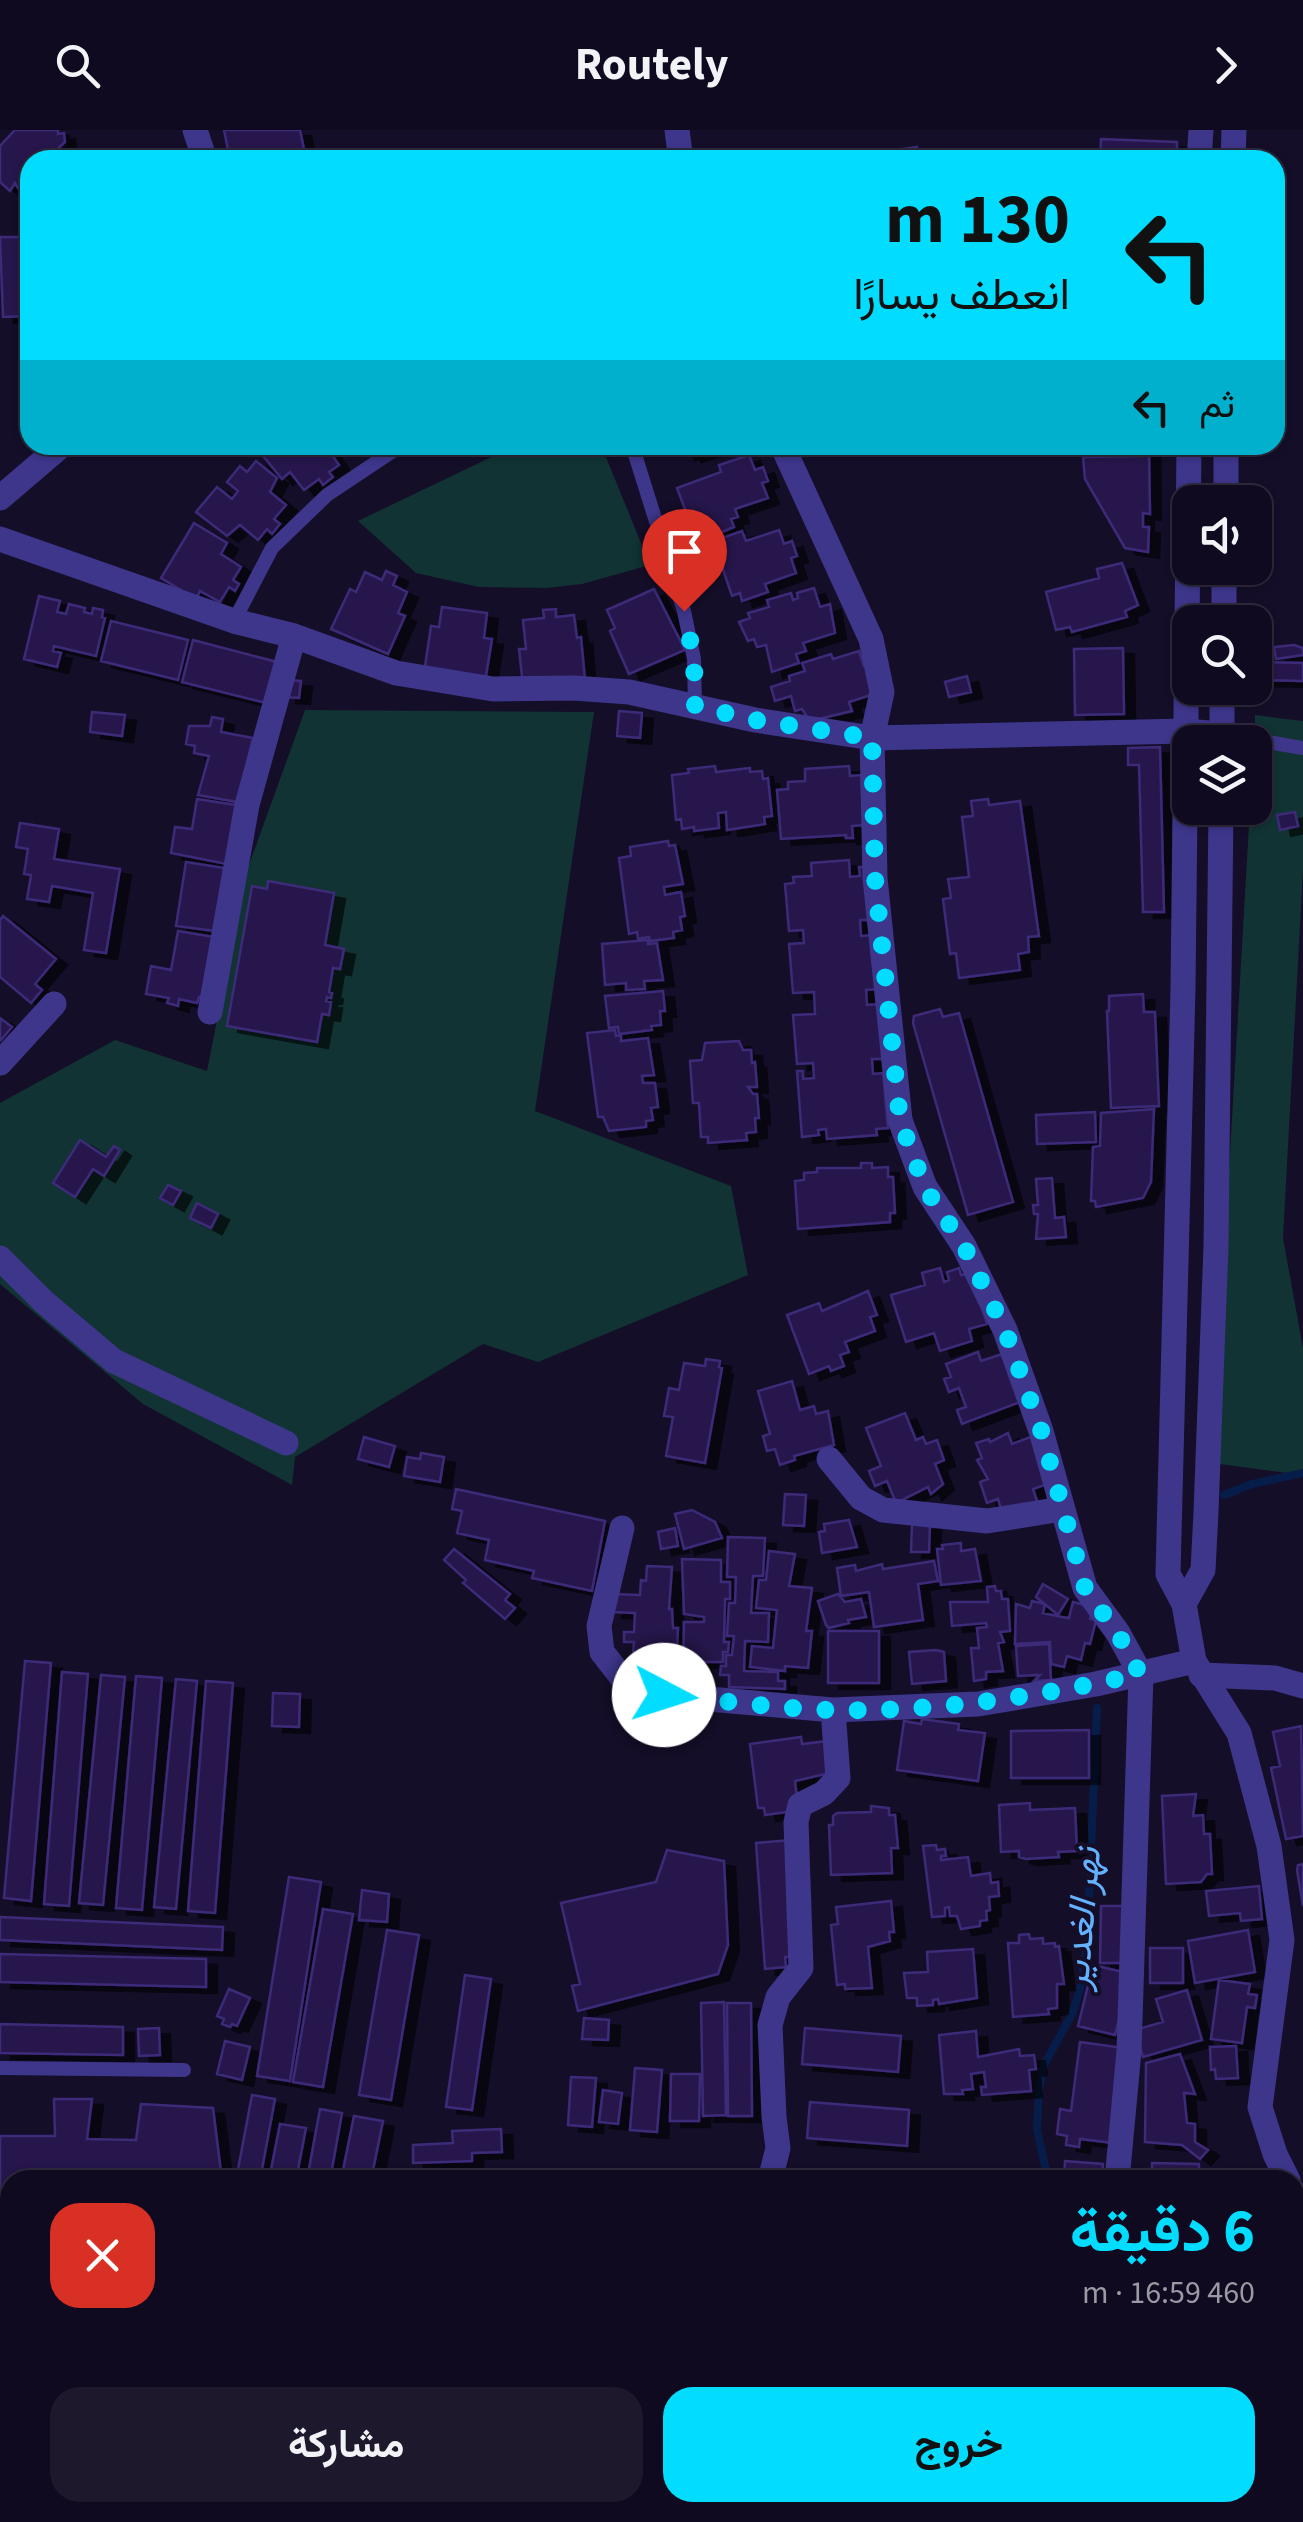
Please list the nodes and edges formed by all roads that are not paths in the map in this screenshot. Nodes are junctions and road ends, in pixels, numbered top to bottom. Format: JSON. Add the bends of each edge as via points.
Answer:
{"nodes":[{"id":1,"x":50,"y":455,"type":"edge"},
{"id":2,"x":387,"y":455,"type":"edge"},
{"id":3,"x":635,"y":455,"type":"edge"},
{"id":4,"x":787,"y":455,"type":"edge"},
{"id":5,"x":1189,"y":455,"type":"edge"},
{"id":6,"x":1226,"y":455,"type":"edge"},
{"id":7,"x":1226,"y":485,"type":"edge"},
{"id":8,"x":0,"y":498,"type":"edge"},
{"id":9,"x":0,"y":540,"type":"edge"},
{"id":10,"x":234,"y":621,"type":"junction"},
{"id":11,"x":294,"y":636,"type":"junction"},
{"id":12,"x":695,"y":706,"type":"junction"},
{"id":13,"x":1185,"y":725,"type":"edge"},
{"id":14,"x":1172,"y":731,"type":"edge"},
{"id":15,"x":872,"y":738,"type":"junction"},
{"id":16,"x":1272,"y":744,"type":"edge"},
{"id":17,"x":1303,"y":748,"type":"edge"},
{"id":18,"x":1184,"y":825,"type":"edge"},
{"id":19,"x":1220,"y":825,"type":"edge"},
{"id":20,"x":54,"y":1004,"type":"dead end"},
{"id":21,"x":210,"y":1012,"type":"dead end"},
{"id":22,"x":0,"y":1063,"type":"edge"},
{"id":23,"x":0,"y":1258,"type":"edge"},
{"id":24,"x":286,"y":1444,"type":"dead end"},
{"id":25,"x":829,"y":1458,"type":"dead end"},
{"id":26,"x":1062,"y":1509,"type":"junction"},
{"id":27,"x":622,"y":1528,"type":"dead end"},
{"id":28,"x":1184,"y":1604,"type":"junction"},
{"id":29,"x":1197,"y":1668,"type":"junction"},
{"id":30,"x":1140,"y":1674,"type":"junction"},
{"id":31,"x":1303,"y":1686,"type":"edge"},
{"id":32,"x":833,"y":1710,"type":"junction"},
{"id":33,"x":0,"y":2068,"type":"edge"},
{"id":34,"x":184,"y":2070,"type":"dead end"},
{"id":35,"x":772,"y":2170,"type":"edge"},
{"id":36,"x":1119,"y":2170,"type":"edge"},
{"id":37,"x":1283,"y":2170,"type":"edge"}],
"edges":[{"from":1,"to":8,"type":"street"},
{"from":2,"to":10,"type":"lane","via":[[328,495],[272,548]]},
{"from":3,"to":12,"type":"lane","via":[[684,611]]},
{"from":4,"to":15,"type":"street","via":[[871,639],[882,692]]},
{"from":5,"to":13,"type":"street"},
{"from":6,"to":7,"type":"street"},
{"from":9,"to":10,"type":"street"},
{"from":10,"to":11,"type":"street"},
{"from":11,"to":12,"type":"street","via":[[396,673],[493,689],[611,691]]},
{"from":11,"to":21,"type":"street","via":[[247,804]]},
{"from":12,"to":15,"type":"street"},
{"from":14,"to":15,"type":"street"},
{"from":15,"to":26,"type":"street","via":[[875,878],[900,1120],[925,1188],[964,1246],[1005,1330]]},
{"from":16,"to":17,"type":"lane"},
{"from":18,"to":28,"type":"street","via":[[1166,1547],[1168,1574]]},
{"from":19,"to":28,"type":"street","via":[[1207,1491],[1203,1570]]},
{"from":20,"to":22,"type":"street"},
{"from":23,"to":24,"type":"street","via":[[114,1361]]},
{"from":25,"to":26,"type":"street","via":[[861,1498],[883,1510],[987,1522]]},
{"from":26,"to":30,"type":"street","via":[[1085,1588]]},
{"from":27,"to":32,"type":"street","via":[[600,1626],[602,1652],[627,1684],[664,1695]]},
{"from":28,"to":29,"type":"street"},
{"from":29,"to":30,"type":"street"},
{"from":29,"to":31,"type":"street"},
{"from":29,"to":37,"type":"street","via":[[1239,1734],[1268,1846],[1281,1958],[1260,2107]]},
{"from":30,"to":32,"type":"street","via":[[978,1704]]},
{"from":30,"to":36,"type":"street","via":[[1131,2014]]},
{"from":32,"to":35,"type":"street","via":[[838,1778],[800,1805],[796,1822],[801,1968],[778,1997],[770,2025],[778,2148]]},
{"from":33,"to":34,"type":"lane"}]}
